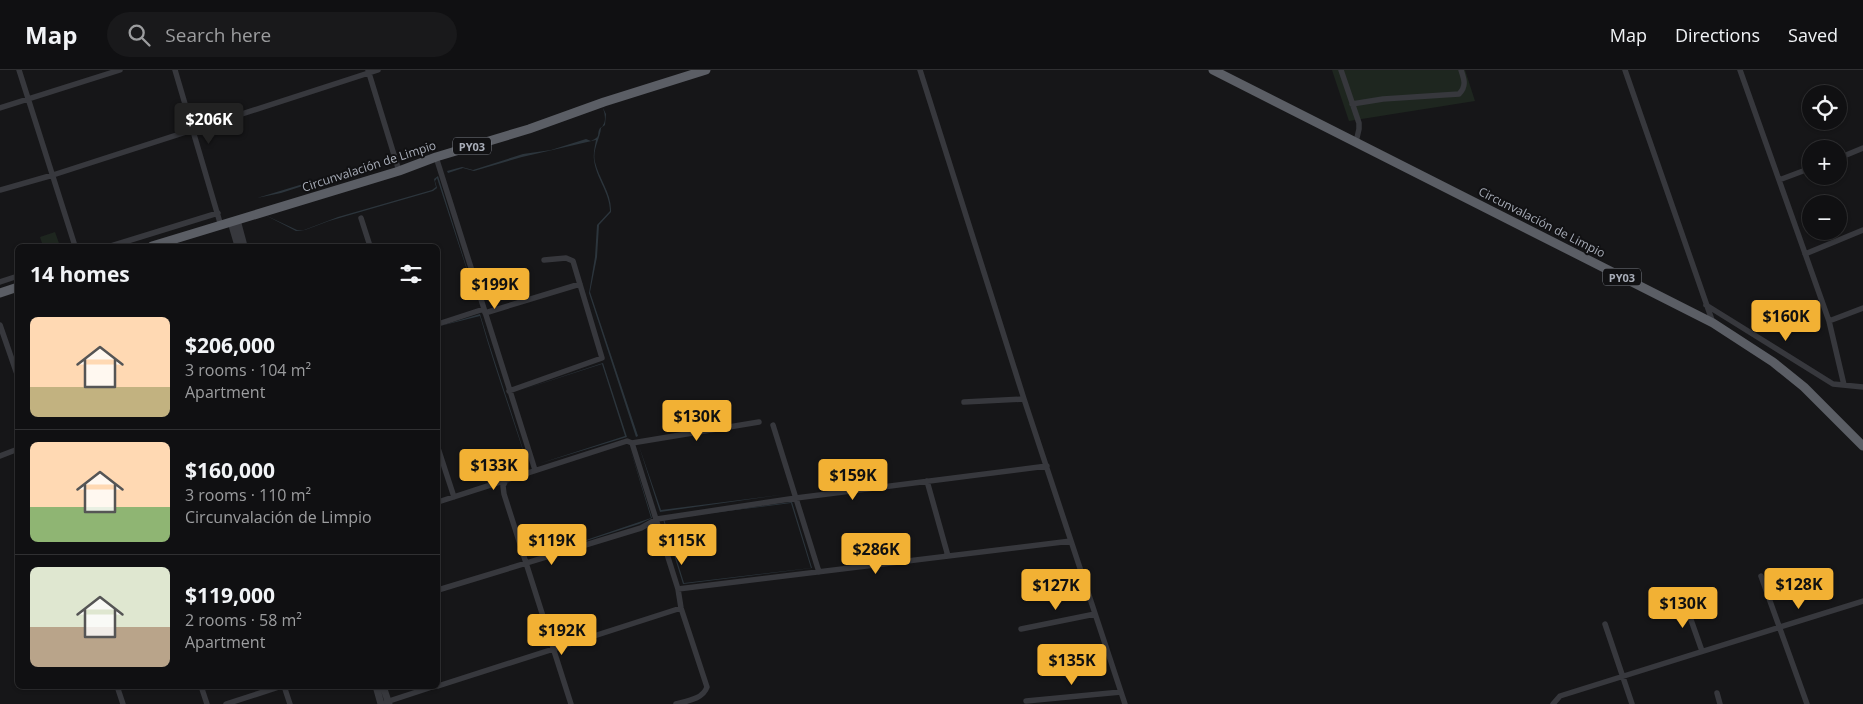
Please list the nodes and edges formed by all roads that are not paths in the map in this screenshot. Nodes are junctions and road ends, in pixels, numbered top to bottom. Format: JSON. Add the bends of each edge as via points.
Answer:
{"nodes":[{"id":1,"x":20,"y":70,"type":"edge"},
{"id":2,"x":120,"y":70,"type":"edge"},
{"id":3,"x":175,"y":70,"type":"edge"},
{"id":4,"x":378,"y":70,"type":"edge"},
{"id":5,"x":706,"y":70,"type":"edge"},
{"id":6,"x":920,"y":70,"type":"edge"},
{"id":7,"x":1213,"y":70,"type":"edge"},
{"id":8,"x":1341,"y":70,"type":"edge"},
{"id":9,"x":1461,"y":70,"type":"edge"},
{"id":10,"x":1625,"y":70,"type":"edge"},
{"id":11,"x":1740,"y":70,"type":"edge"},
{"id":12,"x":368,"y":71,"type":"edge"},
{"id":13,"x":28,"y":99,"type":"junction"},
{"id":14,"x":1352,"y":104,"type":"junction"},
{"id":15,"x":0,"y":108,"type":"edge"},
{"id":16,"x":193,"y":129,"type":"junction"},
{"id":17,"x":1356,"y":142,"type":"junction"},
{"id":18,"x":1863,"y":148,"type":"edge"},
{"id":19,"x":1847,"y":155,"type":"edge"},
{"id":20,"x":436,"y":157,"type":"junction"},
{"id":21,"x":399,"y":171,"type":"junction"},
{"id":22,"x":1802,"y":171,"type":"edge"},
{"id":23,"x":53,"y":175,"type":"junction"},
{"id":24,"x":1779,"y":180,"type":"junction"},
{"id":25,"x":0,"y":190,"type":"edge"},
{"id":26,"x":218,"y":214,"type":"junction"},
{"id":27,"x":361,"y":218,"type":"dead end"},
{"id":28,"x":234,"y":221,"type":"junction"},
{"id":29,"x":221,"y":226,"type":"junction"},
{"id":30,"x":1863,"y":230,"type":"edge"},
{"id":31,"x":74,"y":244,"type":"edge"},
{"id":32,"x":118,"y":244,"type":"edge"},
{"id":33,"x":159,"y":244,"type":"edge"},
{"id":34,"x":238,"y":244,"type":"edge"},
{"id":35,"x":243,"y":244,"type":"edge"},
{"id":36,"x":369,"y":244,"type":"edge"},
{"id":37,"x":1805,"y":254,"type":"junction"},
{"id":38,"x":544,"y":260,"type":"dead end"},
{"id":39,"x":15,"y":277,"type":"edge"},
{"id":40,"x":0,"y":282,"type":"edge"},
{"id":41,"x":580,"y":284,"type":"junction"},
{"id":42,"x":15,"y":288,"type":"edge"},
{"id":43,"x":0,"y":293,"type":"edge"},
{"id":44,"x":1706,"y":305,"type":"junction"},
{"id":45,"x":1863,"y":308,"type":"edge"},
{"id":46,"x":485,"y":311,"type":"junction"},
{"id":47,"x":1829,"y":322,"type":"junction"},
{"id":48,"x":440,"y":323,"type":"edge"},
{"id":49,"x":1713,"y":323,"type":"junction"},
{"id":50,"x":0,"y":325,"type":"edge"},
{"id":51,"x":15,"y":368,"type":"edge"},
{"id":52,"x":1844,"y":385,"type":"junction"},
{"id":53,"x":1863,"y":387,"type":"edge"},
{"id":54,"x":509,"y":391,"type":"junction"},
{"id":55,"x":1024,"y":400,"type":"junction"},
{"id":56,"x":964,"y":402,"type":"dead end"},
{"id":57,"x":759,"y":422,"type":"dead end"},
{"id":58,"x":773,"y":425,"type":"dead end"},
{"id":59,"x":632,"y":443,"type":"junction"},
{"id":60,"x":1863,"y":446,"type":"edge"},
{"id":61,"x":15,"y":450,"type":"edge"},
{"id":62,"x":440,"y":454,"type":"edge"},
{"id":63,"x":0,"y":456,"type":"edge"},
{"id":64,"x":1047,"y":466,"type":"junction"},
{"id":65,"x":535,"y":470,"type":"junction"},
{"id":66,"x":506,"y":480,"type":"junction"},
{"id":67,"x":927,"y":481,"type":"junction"},
{"id":68,"x":454,"y":496,"type":"junction"},
{"id":69,"x":796,"y":498,"type":"junction"},
{"id":70,"x":440,"y":501,"type":"edge"},
{"id":71,"x":657,"y":519,"type":"junction"},
{"id":72,"x":1071,"y":541,"type":"junction"},
{"id":73,"x":948,"y":556,"type":"junction"},
{"id":74,"x":526,"y":563,"type":"junction"},
{"id":75,"x":818,"y":572,"type":"junction"},
{"id":76,"x":1761,"y":576,"type":"dead end"},
{"id":77,"x":440,"y":589,"type":"edge"},
{"id":78,"x":678,"y":589,"type":"junction"},
{"id":79,"x":1684,"y":600,"type":"dead end"},
{"id":80,"x":1863,"y":601,"type":"edge"},
{"id":81,"x":681,"y":608,"type":"junction"},
{"id":82,"x":1095,"y":614,"type":"junction"},
{"id":83,"x":1605,"y":624,"type":"dead end"},
{"id":84,"x":1778,"y":627,"type":"junction"},
{"id":85,"x":1021,"y":629,"type":"dead end"},
{"id":86,"x":553,"y":648,"type":"junction"},
{"id":87,"x":1702,"y":651,"type":"junction"},
{"id":88,"x":1623,"y":677,"type":"junction"},
{"id":89,"x":440,"y":685,"type":"edge"},
{"id":90,"x":118,"y":689,"type":"edge"},
{"id":91,"x":202,"y":689,"type":"edge"},
{"id":92,"x":274,"y":689,"type":"edge"},
{"id":93,"x":284,"y":689,"type":"edge"},
{"id":94,"x":378,"y":689,"type":"edge"},
{"id":95,"x":383,"y":689,"type":"edge"},
{"id":96,"x":427,"y":689,"type":"edge"},
{"id":97,"x":1121,"y":692,"type":"junction"},
{"id":98,"x":1717,"y":693,"type":"dead end"},
{"id":99,"x":1026,"y":701,"type":"dead end"},
{"id":100,"x":385,"y":703,"type":"edge"},
{"id":101,"x":123,"y":704,"type":"edge"},
{"id":102,"x":207,"y":704,"type":"edge"},
{"id":103,"x":226,"y":704,"type":"edge"},
{"id":104,"x":290,"y":704,"type":"edge"},
{"id":105,"x":571,"y":704,"type":"edge"},
{"id":106,"x":676,"y":704,"type":"edge"},
{"id":107,"x":1125,"y":704,"type":"edge"},
{"id":108,"x":1553,"y":704,"type":"edge"},
{"id":109,"x":1632,"y":704,"type":"edge"},
{"id":110,"x":1720,"y":704,"type":"edge"},
{"id":111,"x":1807,"y":704,"type":"edge"}],
"edges":[{"from":1,"to":13,"type":"street"},
{"from":2,"to":13,"type":"street"},
{"from":3,"to":16,"type":"street"},
{"from":4,"to":12,"type":"street"},
{"from":5,"to":20,"type":"highway","name":"Circunvalación de Limpio","number":"PY03"},
{"from":6,"to":55,"type":"street"},
{"from":7,"to":17,"type":"highway","name":"Circunvalación de Limpio","number":"PY03"},
{"from":8,"to":14,"type":"street"},
{"from":9,"to":14,"type":"street","via":[[1464,86],[1459,94]]},
{"from":10,"to":44,"type":"street"},
{"from":11,"to":24,"type":"street"},
{"from":12,"to":16,"type":"street"},
{"from":12,"to":21,"type":"street"},
{"from":13,"to":15,"type":"street"},
{"from":13,"to":23,"type":"street"},
{"from":14,"to":17,"type":"street","via":[[1359,126]]},
{"from":16,"to":23,"type":"street"},
{"from":16,"to":26,"type":"street"},
{"from":17,"to":49,"type":"highway","name":"Circunvalación de Limpio","number":"PY03"},
{"from":18,"to":19,"type":"street"},
{"from":20,"to":21,"type":"highway","name":"Circunvalación de Limpio","number":"PY03"},
{"from":20,"to":46,"type":"street"},
{"from":21,"to":28,"type":"highway","name":"Circunvalación de Limpio","number":"PY03"},
{"from":22,"to":24,"type":"street"},
{"from":23,"to":25,"type":"street"},
{"from":23,"to":31,"type":"street"},
{"from":24,"to":37,"type":"street"},
{"from":26,"to":29,"type":"street"},
{"from":26,"to":32,"type":"street"},
{"from":27,"to":36,"type":"street"},
{"from":28,"to":29,"type":"highway","name":"Circunvalación de Limpio","number":"PY03"},
{"from":28,"to":34,"type":"street"},
{"from":28,"to":35,"type":"street"},
{"from":29,"to":33,"type":"highway","name":"Circunvalación de Limpio","number":"PY03"},
{"from":30,"to":37,"type":"street"},
{"from":37,"to":47,"type":"street"},
{"from":38,"to":41,"type":"street","via":[[571,260]]},
{"from":39,"to":40,"type":"street"},
{"from":41,"to":46,"type":"street"},
{"from":41,"to":54,"type":"street","via":[[602,358]]},
{"from":42,"to":43,"type":"highway"},
{"from":44,"to":49,"type":"street"},
{"from":44,"to":52,"type":"street","via":[[1833,384]]},
{"from":45,"to":47,"type":"street"},
{"from":46,"to":48,"type":"street"},
{"from":46,"to":54,"type":"street"},
{"from":47,"to":52,"type":"street"},
{"from":49,"to":60,"type":"highway","name":"Circunvalación de Limpio","number":"PY03","via":[[1773,362],[1804,387]]},
{"from":50,"to":51,"type":"street"},
{"from":52,"to":53,"type":"street"},
{"from":54,"to":65,"type":"street"},
{"from":55,"to":56,"type":"street"},
{"from":55,"to":64,"type":"street"},
{"from":57,"to":59,"type":"street"},
{"from":58,"to":69,"type":"street"},
{"from":59,"to":65,"type":"street","via":[[627,441]]},
{"from":59,"to":71,"type":"street"},
{"from":61,"to":63,"type":"street"},
{"from":62,"to":68,"type":"street"},
{"from":64,"to":67,"type":"street"},
{"from":64,"to":72,"type":"street"},
{"from":65,"to":66,"type":"street"},
{"from":66,"to":68,"type":"street"},
{"from":66,"to":74,"type":"street","via":[[504,494]]},
{"from":67,"to":69,"type":"street"},
{"from":67,"to":73,"type":"street"},
{"from":68,"to":70,"type":"street"},
{"from":69,"to":71,"type":"street"},
{"from":69,"to":75,"type":"street"},
{"from":71,"to":74,"type":"street","via":[[641,528]]},
{"from":71,"to":78,"type":"street"},
{"from":72,"to":73,"type":"street"},
{"from":72,"to":82,"type":"street"},
{"from":73,"to":75,"type":"street"},
{"from":74,"to":77,"type":"street"},
{"from":74,"to":86,"type":"street"},
{"from":75,"to":78,"type":"street"},
{"from":76,"to":84,"type":"street"},
{"from":78,"to":81,"type":"street"},
{"from":79,"to":87,"type":"street"},
{"from":80,"to":84,"type":"street"},
{"from":81,"to":86,"type":"street"},
{"from":81,"to":106,"type":"street","via":[[707,687],[700,697]]},
{"from":82,"to":85,"type":"street"},
{"from":82,"to":97,"type":"street"},
{"from":83,"to":88,"type":"street"},
{"from":84,"to":87,"type":"street"},
{"from":84,"to":111,"type":"street"},
{"from":86,"to":89,"type":"street"},
{"from":86,"to":105,"type":"street"},
{"from":87,"to":88,"type":"street"},
{"from":88,"to":108,"type":"street","via":[[1560,696]]},
{"from":88,"to":109,"type":"street"},
{"from":90,"to":101,"type":"street"},
{"from":91,"to":102,"type":"street"},
{"from":92,"to":103,"type":"street"},
{"from":93,"to":104,"type":"street"},
{"from":94,"to":100,"type":"street"},
{"from":95,"to":100,"type":"street"},
{"from":96,"to":100,"type":"street"},
{"from":97,"to":99,"type":"street"},
{"from":97,"to":107,"type":"street"},
{"from":98,"to":110,"type":"street"}]}
